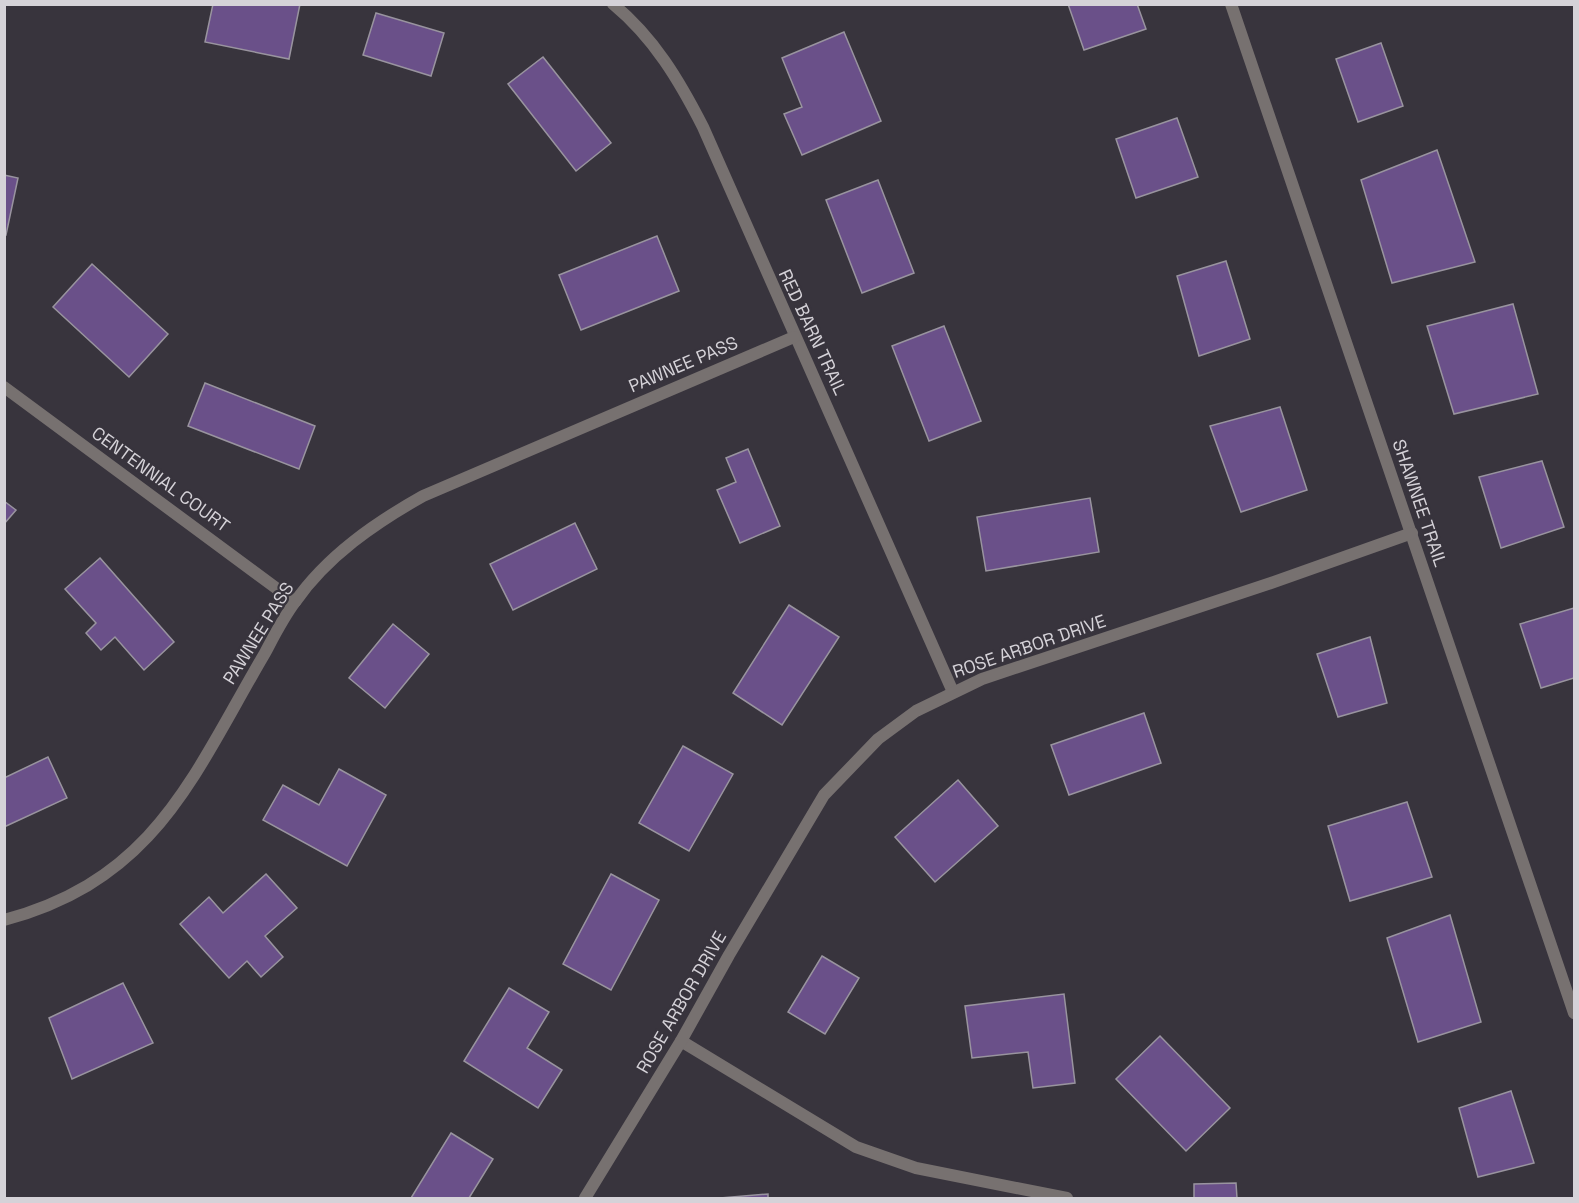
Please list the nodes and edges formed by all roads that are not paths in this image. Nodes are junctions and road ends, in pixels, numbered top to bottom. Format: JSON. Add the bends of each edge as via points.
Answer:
{"nodes":[{"id":1,"x":613,"y":4,"type":"edge"},
{"id":2,"x":1232,"y":4,"type":"edge"},
{"id":3,"x":794,"y":337,"type":"junction"},
{"id":4,"x":4,"y":387,"type":"edge"},
{"id":5,"x":1412,"y":533,"type":"junction"},
{"id":6,"x":295,"y":602,"type":"junction"},
{"id":7,"x":952,"y":692,"type":"junction"},
{"id":8,"x":4,"y":920,"type":"edge"},
{"id":9,"x":1575,"y":1013,"type":"edge"},
{"id":10,"x":681,"y":1041,"type":"junction"},
{"id":11,"x":585,"y":1198,"type":"edge"},
{"id":12,"x":1067,"y":1198,"type":"edge"}],
"edges":[{"from":1,"to":3,"type":"street","name":"RED BARN TRAIL","via":[[654,45],[681,84]]},
{"from":2,"to":5,"type":"street","name":"SHAWNEE TRAIL"},
{"from":3,"to":6,"type":"street","name":"PAWNEE PASS","via":[[423,496],[386,517],[333,559]]},
{"from":3,"to":7,"type":"street","name":"RED BARN TRAIL","via":[[840,432]]},
{"from":4,"to":6,"type":"street","name":"CENTENNIAL COURT"},
{"from":5,"to":7,"type":"street","name":"ROSE ARBOR DRIVE"},
{"from":5,"to":9,"type":"street","name":"SHAWNEE TRAIL"},
{"from":6,"to":8,"type":"street","name":"PAWNEE PASS","via":[[171,811],[144,843],[77,893]]},
{"from":7,"to":10,"type":"street","name":"ROSE ARBOR DRIVE","via":[[916,711],[878,739],[824,795]]},
{"from":10,"to":11,"type":"street","name":"ROSE ARBOR DRIVE"},
{"from":10,"to":12,"type":"street","via":[[856,1147],[916,1168]]}]}
